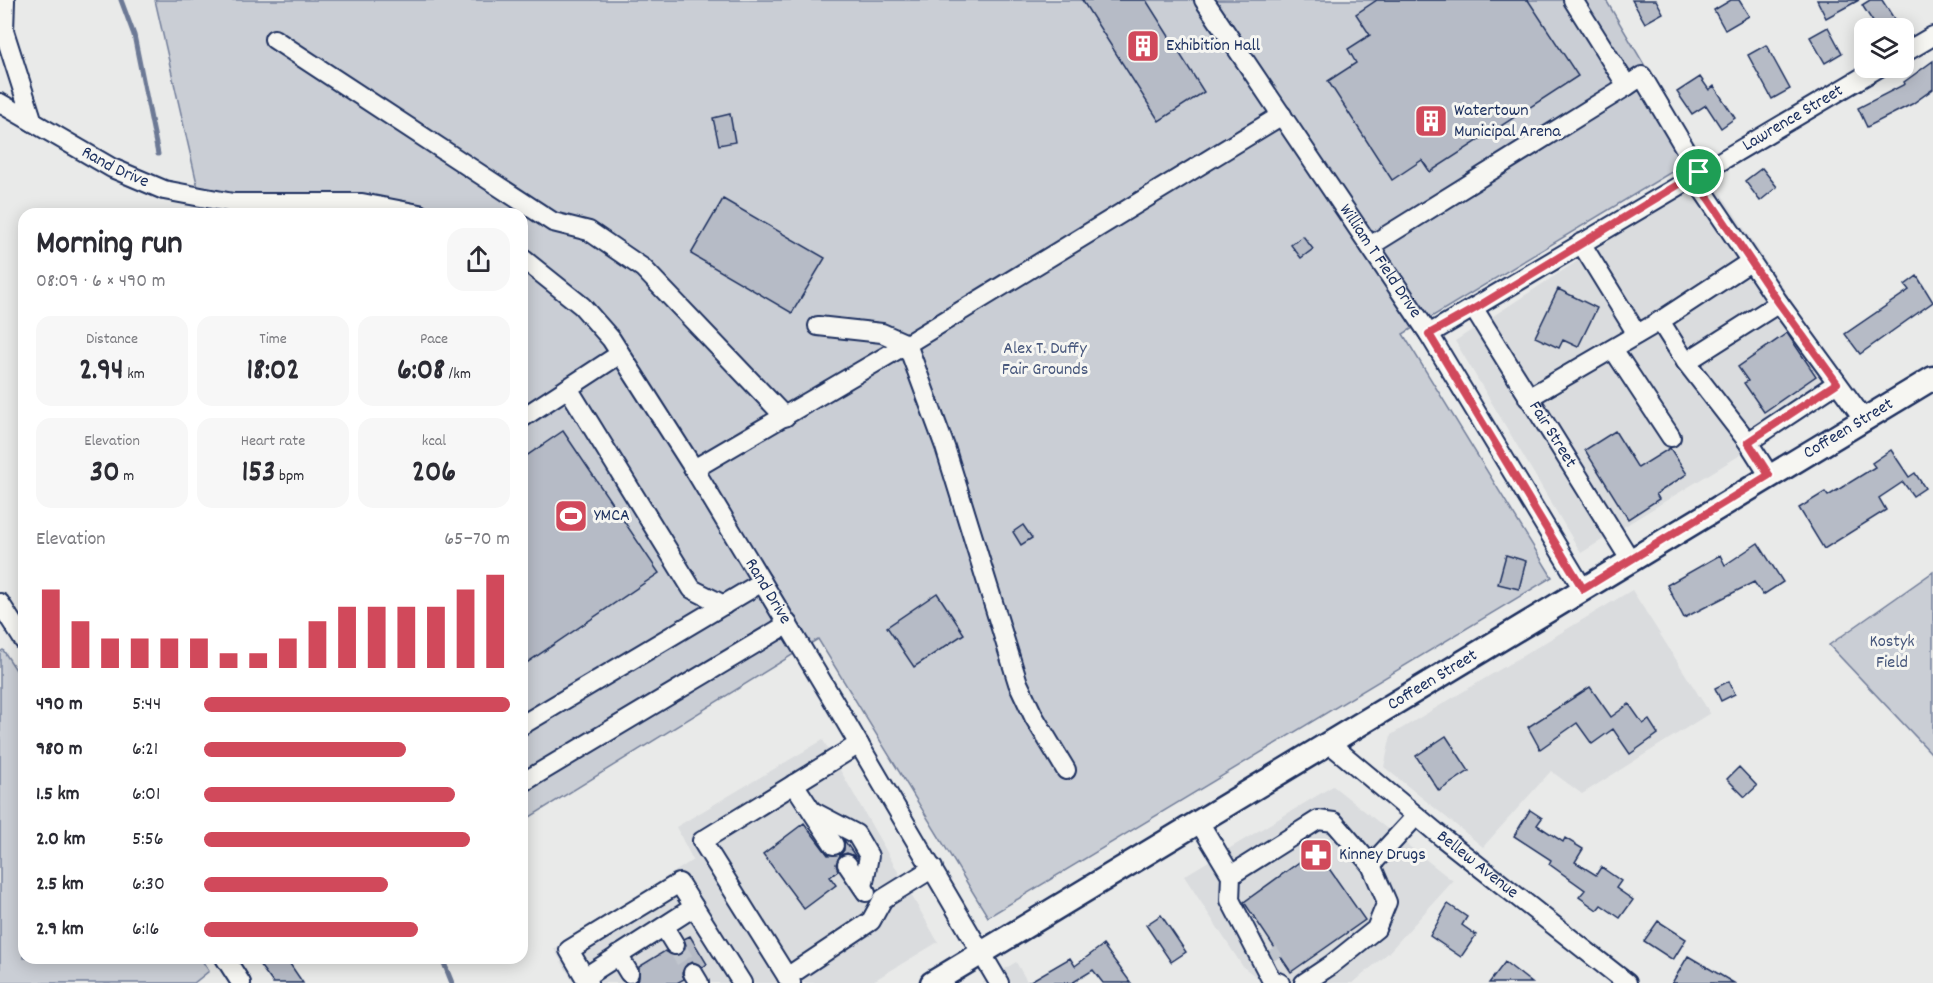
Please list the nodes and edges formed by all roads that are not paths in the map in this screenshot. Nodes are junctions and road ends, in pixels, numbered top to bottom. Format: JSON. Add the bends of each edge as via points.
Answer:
{"nodes":[{"id":1,"x":5,"y":0,"type":"edge"},
{"id":2,"x":1204,"y":0,"type":"edge"},
{"id":3,"x":1573,"y":0,"type":"edge"},
{"id":4,"x":1933,"y":36,"type":"edge"},
{"id":5,"x":274,"y":39,"type":"dead end"},
{"id":6,"x":1914,"y":47,"type":"edge"},
{"id":7,"x":1861,"y":78,"type":"edge"},
{"id":8,"x":1627,"y":86,"type":"junction"},
{"id":9,"x":0,"y":103,"type":"edge"},
{"id":10,"x":1282,"y":115,"type":"junction"},
{"id":11,"x":33,"y":122,"type":"junction"},
{"id":12,"x":1699,"y":172,"type":"junction"},
{"id":13,"x":388,"y":208,"type":"edge"},
{"id":14,"x":1581,"y":243,"type":"junction"},
{"id":15,"x":1371,"y":246,"type":"junction"},
{"id":16,"x":1750,"y":262,"type":"junction"},
{"id":17,"x":528,"y":263,"type":"edge"},
{"id":18,"x":1779,"y":303,"type":"junction"},
{"id":19,"x":1474,"y":309,"type":"junction"},
{"id":20,"x":1660,"y":321,"type":"junction"},
{"id":21,"x":818,"y":326,"type":"dead end"},
{"id":22,"x":1429,"y":334,"type":"junction"},
{"id":23,"x":1637,"y":334,"type":"junction"},
{"id":24,"x":907,"y":344,"type":"junction"},
{"id":25,"x":1613,"y":349,"type":"junction"},
{"id":26,"x":620,"y":354,"type":"junction"},
{"id":27,"x":1686,"y":362,"type":"junction"},
{"id":28,"x":1933,"y":378,"type":"edge"},
{"id":29,"x":1837,"y":383,"type":"junction"},
{"id":30,"x":568,"y":388,"type":"junction"},
{"id":31,"x":1528,"y":398,"type":"junction"},
{"id":32,"x":528,"y":414,"type":"edge"},
{"id":33,"x":785,"y":417,"type":"junction"},
{"id":34,"x":1863,"y":418,"type":"junction"},
{"id":35,"x":1671,"y":437,"type":"dead end"},
{"id":36,"x":1748,"y":442,"type":"junction"},
{"id":37,"x":694,"y":469,"type":"junction"},
{"id":38,"x":1769,"y":475,"type":"junction"},
{"id":39,"x":1631,"y":561,"type":"junction"},
{"id":40,"x":762,"y":582,"type":"junction"},
{"id":41,"x":1583,"y":589,"type":"junction"},
{"id":42,"x":0,"y":603,"type":"edge"},
{"id":43,"x":724,"y":605,"type":"junction"},
{"id":44,"x":788,"y":624,"type":"junction"},
{"id":45,"x":18,"y":632,"type":"edge"},
{"id":46,"x":528,"y":721,"type":"edge"},
{"id":47,"x":1329,"y":743,"type":"junction"},
{"id":48,"x":859,"y":744,"type":"junction"},
{"id":49,"x":1066,"y":770,"type":"dead end"},
{"id":50,"x":528,"y":779,"type":"edge"},
{"id":51,"x":794,"y":784,"type":"junction"},
{"id":52,"x":812,"y":811,"type":"junction"},
{"id":53,"x":1416,"y":816,"type":"junction"},
{"id":54,"x":1199,"y":822,"type":"junction"},
{"id":55,"x":834,"y":845,"type":"dead end"},
{"id":56,"x":847,"y":864,"type":"dead end"},
{"id":57,"x":1371,"y":865,"type":"junction"},
{"id":58,"x":933,"y":868,"type":"junction"},
{"id":59,"x":1231,"y":875,"type":"junction"},
{"id":60,"x":862,"y":887,"type":"junction"},
{"id":61,"x":694,"y":907,"type":"junction"},
{"id":62,"x":877,"y":907,"type":"junction"},
{"id":63,"x":664,"y":927,"type":"junction"},
{"id":64,"x":1250,"y":938,"type":"junction"},
{"id":65,"x":675,"y":945,"type":"tunnel mouth"},
{"id":66,"x":983,"y":952,"type":"junction"},
{"id":67,"x":618,"y":956,"type":"junction"},
{"id":68,"x":229,"y":964,"type":"edge"},
{"id":69,"x":629,"y":973,"type":"dead end"},
{"id":70,"x":587,"y":980,"type":"edge"},
{"id":71,"x":789,"y":980,"type":"edge"},
{"id":72,"x":241,"y":983,"type":"edge"},
{"id":73,"x":741,"y":983,"type":"edge"},
{"id":74,"x":932,"y":983,"type":"edge"},
{"id":75,"x":999,"y":983,"type":"edge"},
{"id":76,"x":1280,"y":983,"type":"edge"},
{"id":77,"x":1289,"y":983,"type":"edge"},
{"id":78,"x":1304,"y":983,"type":"edge"},
{"id":79,"x":1627,"y":983,"type":"edge"}],
"edges":[{"from":1,"to":11,"type":"street","via":[[4,31]]},
{"from":2,"to":10,"type":"street","name":"William T Field Drive"},
{"from":3,"to":8,"type":"street"},
{"from":4,"to":6,"type":"street"},
{"from":5,"to":33,"type":"street","via":[[553,222],[590,231],[643,268]]},
{"from":7,"to":12,"type":"street","name":"Lawrence Street"},
{"from":8,"to":12,"type":"street","via":[[1641,76]]},
{"from":8,"to":15,"type":"street"},
{"from":9,"to":11,"type":"street","name":"Rand Drive"},
{"from":10,"to":15,"type":"street","name":"William T Field Drive"},
{"from":10,"to":24,"type":"street"},
{"from":11,"to":13,"type":"street","name":"Rand Drive","via":[[112,168],[164,190],[233,203],[363,203]]},
{"from":12,"to":14,"type":"street","name":"Lawrence Street"},
{"from":12,"to":16,"type":"street","via":[[1702,189]]},
{"from":14,"to":19,"type":"street","name":"Lawrence Street"},
{"from":14,"to":23,"type":"street"},
{"from":15,"to":22,"type":"street","name":"William T Field Drive"},
{"from":16,"to":18,"type":"street"},
{"from":16,"to":20,"type":"street"},
{"from":17,"to":26,"type":"street","name":"Rand Drive","via":[[582,306]]},
{"from":18,"to":27,"type":"street"},
{"from":18,"to":29,"type":"street"},
{"from":19,"to":22,"type":"street","name":"Lawrence Street"},
{"from":19,"to":31,"type":"street","name":"Fair Street"},
{"from":20,"to":23,"type":"street"},
{"from":20,"to":27,"type":"street"},
{"from":21,"to":24,"type":"street","via":[[882,333]]},
{"from":22,"to":41,"type":"street","name":"William T Field Drive"},
{"from":23,"to":25,"type":"street"},
{"from":24,"to":33,"type":"street"},
{"from":24,"to":49,"type":"street","via":[[945,447],[1018,682]]},
{"from":25,"to":31,"type":"street"},
{"from":25,"to":35,"type":"street"},
{"from":26,"to":30,"type":"street"},
{"from":26,"to":37,"type":"street","name":"Rand Drive"},
{"from":27,"to":36,"type":"street"},
{"from":28,"to":34,"type":"main road","name":"Coffeen Street"},
{"from":29,"to":34,"type":"street"},
{"from":29,"to":36,"type":"street"},
{"from":30,"to":32,"type":"street"},
{"from":30,"to":43,"type":"street","via":[[692,589]]},
{"from":31,"to":39,"type":"street","name":"Fair Street"},
{"from":33,"to":37,"type":"street"},
{"from":34,"to":38,"type":"main road","name":"Coffeen Street"},
{"from":36,"to":38,"type":"street"},
{"from":37,"to":40,"type":"street","name":"Rand Drive"},
{"from":38,"to":39,"type":"main road","name":"Coffeen Street"},
{"from":39,"to":41,"type":"main road","name":"Coffeen Street"},
{"from":40,"to":43,"type":"street"},
{"from":40,"to":44,"type":"street","name":"Rand Drive"},
{"from":41,"to":47,"type":"main road","name":"Coffeen Street"},
{"from":42,"to":45,"type":"street"},
{"from":43,"to":46,"type":"street"},
{"from":44,"to":48,"type":"street","name":"Rand Drive"},
{"from":44,"to":50,"type":"street"},
{"from":47,"to":53,"type":"street","name":"Bellew Avenue"},
{"from":47,"to":54,"type":"main road","name":"Coffeen Street"},
{"from":48,"to":51,"type":"street"},
{"from":48,"to":58,"type":"street","name":"Rand Drive"},
{"from":51,"to":52,"type":"street"},
{"from":51,"to":71,"type":"street","via":[[702,841]]},
{"from":52,"to":55,"type":"street"},
{"from":52,"to":60,"type":"street","via":[[856,834],[869,856]]},
{"from":53,"to":57,"type":"street"},
{"from":53,"to":79,"type":"street","name":"Bellew Avenue"},
{"from":54,"to":59,"type":"street"},
{"from":54,"to":66,"type":"main road","name":"Coffeen Street"},
{"from":56,"to":60,"type":"street"},
{"from":57,"to":59,"type":"street","via":[[1334,822],[1317,820]]},
{"from":57,"to":78,"type":"street","via":[[1386,903],[1376,929]]},
{"from":58,"to":62,"type":"street","via":[[883,899]]},
{"from":58,"to":66,"type":"street","name":"Rand Drive"},
{"from":59,"to":64,"type":"street","via":[[1230,900]]},
{"from":60,"to":62,"type":"street"},
{"from":61,"to":63,"type":"street"},
{"from":61,"to":70,"type":"street","via":[[679,883],[569,950]]},
{"from":61,"to":73,"type":"street"},
{"from":62,"to":71,"type":"street","via":[[871,921]]},
{"from":63,"to":65,"type":"street"},
{"from":63,"to":67,"type":"street"},
{"from":64,"to":76,"type":"street","via":[[1271,979]]},
{"from":64,"to":77,"type":"street","via":[[1261,939]]},
{"from":66,"to":74,"type":"main road","name":"Coffeen Street"},
{"from":66,"to":75,"type":"street","name":"Rand Drive"},
{"from":67,"to":69,"type":"street"},
{"from":67,"to":70,"type":"street"},
{"from":68,"to":72,"type":"street"}]}
